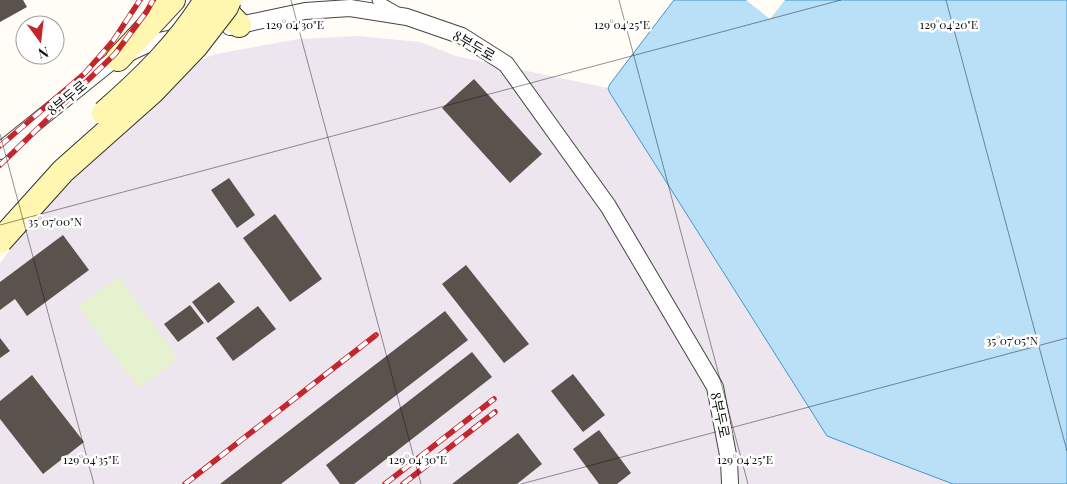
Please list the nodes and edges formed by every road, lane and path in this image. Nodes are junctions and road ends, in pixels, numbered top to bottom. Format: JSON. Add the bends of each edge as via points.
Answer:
{"nodes":[{"id":1,"x":173,"y":0,"type":"edge"},
{"id":2,"x":206,"y":0,"type":"edge"},
{"id":3,"x":346,"y":0,"type":"edge"},
{"id":4,"x":377,"y":0,"type":"edge"},
{"id":5,"x":308,"y":11,"type":"junction"},
{"id":6,"x":231,"y":12,"type":"edge"},
{"id":7,"x":407,"y":17,"type":"junction"},
{"id":8,"x":118,"y":59,"type":"junction"},
{"id":9,"x":0,"y":151,"type":"edge"},
{"id":10,"x":0,"y":216,"type":"edge"},
{"id":11,"x":0,"y":241,"type":"edge"},
{"id":12,"x":730,"y":484,"type":"edge"}],
"edges":[{"from":1,"to":8,"type":"main road"},
{"from":2,"to":10,"type":"main road","bridge":true,"via":[[153,68],[49,162]]},
{"from":3,"to":5,"type":"lane"},
{"from":4,"to":7,"type":"lane"},
{"from":5,"to":6,"type":"street","name":"8부두로"},
{"from":5,"to":7,"type":"street","name":"8부두로","via":[[350,8]]},
{"from":6,"to":8,"type":"street","name":"8부두로"},
{"from":6,"to":11,"type":"main road","bridge":true,"via":[[226,7],[196,46],[159,85],[63,170]]},
{"from":7,"to":12,"type":"street","name":"8부두로","via":[[462,36],[506,64],[608,206],[715,387],[729,460]]},
{"from":8,"to":9,"type":"street","name":"8부두로"}]}
